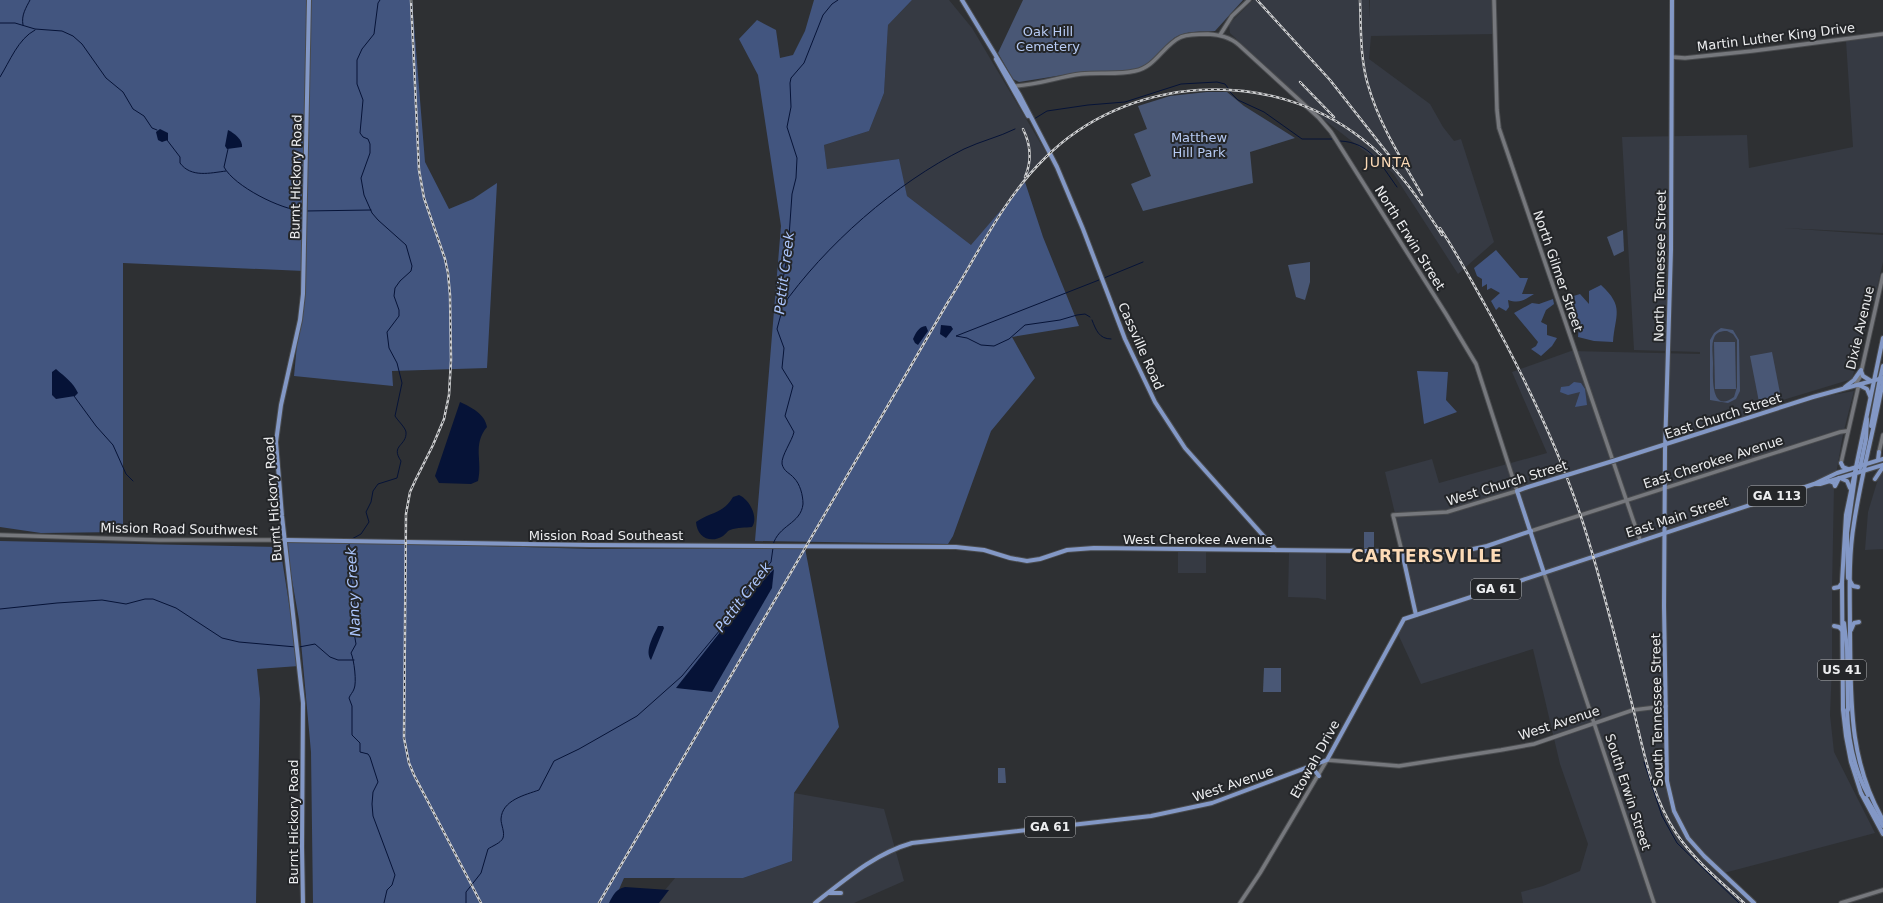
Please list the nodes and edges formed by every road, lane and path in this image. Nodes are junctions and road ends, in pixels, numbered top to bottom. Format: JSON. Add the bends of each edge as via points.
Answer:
{"nodes":[{"id":1,"x":309,"y":0,"type":"edge"},
{"id":2,"x":961,"y":0,"type":"edge"},
{"id":3,"x":1249,"y":0,"type":"edge"},
{"id":4,"x":1494,"y":0,"type":"edge"},
{"id":5,"x":1672,"y":0,"type":"edge"},
{"id":6,"x":1883,"y":34,"type":"edge"},
{"id":7,"x":1220,"y":35,"type":"junction"},
{"id":8,"x":1672,"y":57,"type":"junction"},
{"id":9,"x":1012,"y":86,"type":"junction"},
{"id":10,"x":1883,"y":275,"type":"edge"},
{"id":11,"x":1883,"y":338,"type":"edge"},
{"id":12,"x":1883,"y":366,"type":"edge"},
{"id":13,"x":1861,"y":370,"type":"junction"},
{"id":14,"x":1881,"y":378,"type":"edge"},
{"id":15,"x":1870,"y":381,"type":"junction"},
{"id":16,"x":1856,"y":387,"type":"junction"},
{"id":17,"x":1865,"y":387,"type":"junction"},
{"id":18,"x":1841,"y":389,"type":"junction"},
{"id":19,"x":1870,"y":397,"type":"junction"},
{"id":20,"x":1855,"y":398,"type":"junction"},
{"id":21,"x":1847,"y":431,"type":"junction"},
{"id":22,"x":1883,"y":435,"type":"edge"},
{"id":23,"x":1666,"y":445,"type":"junction"},
{"id":24,"x":1868,"y":450,"type":"junction"},
{"id":25,"x":1880,"y":452,"type":"junction"},
{"id":26,"x":1883,"y":458,"type":"edge"},
{"id":27,"x":1878,"y":460,"type":"junction"},
{"id":28,"x":1841,"y":463,"type":"junction"},
{"id":29,"x":1865,"y":465,"type":"junction"},
{"id":30,"x":1883,"y":466,"type":"edge"},
{"id":31,"x":1848,"y":469,"type":"junction"},
{"id":32,"x":1857,"y":470,"type":"junction"},
{"id":33,"x":1866,"y":470,"type":"junction"},
{"id":34,"x":1578,"y":472,"type":"joint"},
{"id":35,"x":1837,"y":473,"type":"junction"},
{"id":36,"x":1840,"y":478,"type":"junction"},
{"id":37,"x":1814,"y":484,"type":"junction"},
{"id":38,"x":1665,"y":488,"type":"junction"},
{"id":39,"x":1517,"y":491,"type":"junction"},
{"id":40,"x":1850,"y":491,"type":"junction"},
{"id":41,"x":1627,"y":500,"type":"junction"},
{"id":42,"x":1586,"y":514,"type":"joint"},
{"id":43,"x":1531,"y":531,"type":"junction"},
{"id":44,"x":1665,"y":532,"type":"junction"},
{"id":45,"x":0,"y":535,"type":"edge"},
{"id":46,"x":285,"y":540,"type":"junction"},
{"id":47,"x":1268,"y":540,"type":"junction"},
{"id":48,"x":1640,"y":540,"type":"junction"},
{"id":49,"x":405,"y":543,"type":"joint"},
{"id":50,"x":807,"y":546,"type":"joint"},
{"id":51,"x":1266,"y":549,"type":"junction"},
{"id":52,"x":1276,"y":550,"type":"junction"},
{"id":53,"x":1402,"y":552,"type":"junction"},
{"id":54,"x":1544,"y":572,"type":"junction"},
{"id":55,"x":1850,"y":581,"type":"junction"},
{"id":56,"x":1842,"y":582,"type":"junction"},
{"id":57,"x":1850,"y":587,"type":"junction"},
{"id":58,"x":1858,"y":587,"type":"dead end"},
{"id":59,"x":1834,"y":588,"type":"dead end"},
{"id":60,"x":1416,"y":615,"type":"junction"},
{"id":61,"x":1842,"y":617,"type":"junction"},
{"id":62,"x":1859,"y":622,"type":"dead end"},
{"id":63,"x":1834,"y":626,"type":"dead end"},
{"id":64,"x":1842,"y":631,"type":"junction"},
{"id":65,"x":1850,"y":634,"type":"junction"},
{"id":66,"x":1666,"y":706,"type":"junction"},
{"id":67,"x":1594,"y":723,"type":"junction"},
{"id":68,"x":1327,"y":760,"type":"junction"},
{"id":69,"x":1306,"y":768,"type":"junction"},
{"id":70,"x":1319,"y":776,"type":"junction"},
{"id":71,"x":1860,"y":788,"type":"junction"},
{"id":72,"x":1873,"y":801,"type":"junction"},
{"id":73,"x":1883,"y":820,"type":"edge"},
{"id":74,"x":1883,"y":826,"type":"edge"},
{"id":75,"x":1883,"y":834,"type":"edge"},
{"id":76,"x":1883,"y":890,"type":"edge"},
{"id":77,"x":828,"y":893,"type":"junction"},
{"id":78,"x":841,"y":893,"type":"dead end"},
{"id":79,"x":303,"y":903,"type":"edge"},
{"id":80,"x":816,"y":903,"type":"edge"},
{"id":81,"x":1240,"y":903,"type":"edge"},
{"id":82,"x":1654,"y":903,"type":"edge"},
{"id":83,"x":1754,"y":903,"type":"edge"},
{"id":84,"x":1841,"y":903,"type":"edge"}],
"edges":[{"from":1,"to":46,"type":"main road","name":"Burnt Hickory Road","via":[[303,294],[276,442]]},
{"from":2,"to":9,"type":"main road","name":"Cassville Road","via":[[992,48]]},
{"from":3,"to":7,"type":"street","via":[[1230,19]]},
{"from":4,"to":41,"type":"street","name":"North Gilmer Street","via":[[1499,128]]},
{"from":5,"to":8,"type":"main road","name":"North Tennessee Street"},
{"from":6,"to":8,"type":"street","name":"Martin Luther King Drive","via":[[1745,52],[1677,59]]},
{"from":7,"to":9,"type":"street","name":"North Erwin Street","via":[[1194,34],[1181,37],[1149,65],[1135,72],[1080,74],[1033,85]]},
{"from":7,"to":39,"type":"street","name":"North Erwin Street","via":[[1239,45],[1319,118],[1338,142],[1473,358]]},
{"from":8,"to":23,"type":"main road","name":"North Tennessee Street"},
{"from":9,"to":47,"type":"main road","name":"Cassville Road","via":[[1057,167],[1125,339],[1155,402],[1185,448]]},
{"from":10,"to":13,"type":"street","name":"Dixie Avenue"},
{"from":11,"to":15,"type":"main road","number":"US 41","via":[[1876,370]]},
{"from":12,"to":14,"type":"main road"},
{"from":13,"to":15,"type":"main road","via":[[1863,376]]},
{"from":13,"to":16,"type":"street","name":"Dixie Avenue"},
{"from":13,"to":18,"type":"main road","via":[[1854,380]]},
{"from":14,"to":15,"type":"main road","name":"East Church Street"},
{"from":14,"to":24,"type":"main road","number":"US 41","via":[[1872,413],[1872,434]]},
{"from":15,"to":16,"type":"main road","name":"East Church Street"},
{"from":15,"to":19,"type":"main road","number":"US 41"},
{"from":16,"to":17,"type":"main road"},
{"from":16,"to":18,"type":"main road","name":"East Church Street"},
{"from":16,"to":20,"type":"street","name":"Dixie Avenue"},
{"from":17,"to":19,"type":"main road"},
{"from":17,"to":20,"type":"street","via":[[1860,388]]},
{"from":18,"to":23,"type":"main road","name":"East Church Street"},
{"from":19,"to":32,"type":"main road","number":"US 41"},
{"from":20,"to":21,"type":"street","name":"Dixie Avenue"},
{"from":21,"to":28,"type":"street","name":"Dixie Avenue"},
{"from":21,"to":38,"type":"street","name":"East Cherokee Avenue"},
{"from":22,"to":25,"type":"street"},
{"from":23,"to":34,"type":"main road","name":"East Church Street","bridge":true},
{"from":23,"to":38,"type":"main road","name":"North Tennessee Street"},
{"from":24,"to":27,"type":"main road","via":[[1871,458]]},
{"from":24,"to":29,"type":"main road","number":"US 41"},
{"from":25,"to":26,"type":"main road"},
{"from":25,"to":27,"type":"main road"},
{"from":26,"to":27,"type":"main road","name":"East Main Street","number":"GA 113"},
{"from":27,"to":29,"type":"main road","name":"East Main Street","number":"GA 113"},
{"from":28,"to":31,"type":"main road"},
{"from":28,"to":35,"type":"main road"},
{"from":29,"to":32,"type":"main road","name":"East Main Street","number":"GA 113"},
{"from":29,"to":33,"type":"main road","number":"US 41"},
{"from":30,"to":33,"type":"main road","name":"East Main Street","number":"GA 113"},
{"from":30,"to":33,"type":"main road","via":[[1875,480],[1874,472]]},
{"from":31,"to":32,"type":"main road","name":"East Main Street","number":"GA 113"},
{"from":31,"to":35,"type":"main road","name":"East Main Street","number":"GA 113"},
{"from":32,"to":33,"type":"main road","name":"East Main Street","number":"GA 113"},
{"from":32,"to":36,"type":"main road","name":"East Main Street","number":"GA 113"},
{"from":32,"to":40,"type":"main road","number":"US 41"},
{"from":32,"to":57,"type":"main road","via":[[1847,540],[1847,572]]},
{"from":33,"to":55,"type":"main road","number":"US 41","via":[[1853,530]]},
{"from":34,"to":39,"type":"main road","name":"West Church Street","bridge":true},
{"from":35,"to":37,"type":"main road","name":"East Main Street","number":"GA 113"},
{"from":36,"to":37,"type":"main road","name":"East Main Street","number":"GA 113","via":[[1835,486],[1829,481]]},
{"from":36,"to":40,"type":"main road","via":[[1847,481]]},
{"from":37,"to":44,"type":"main road","name":"East Main Street","number":"GA 113"},
{"from":38,"to":41,"type":"street","name":"East Cherokee Avenue"},
{"from":38,"to":44,"type":"main road","name":"North Tennessee Street"},
{"from":39,"to":43,"type":"main road","name":"North Erwin Street"},
{"from":39,"to":53,"type":"street","name":"West Church Street","via":[[1446,512],[1393,515]]},
{"from":40,"to":56,"type":"main road","number":"US 41","via":[[1844,533]]},
{"from":41,"to":42,"type":"street","name":"East Cherokee Avenue"},
{"from":41,"to":48,"type":"street","name":"North Gilmer Street"},
{"from":42,"to":43,"type":"street","name":"West Cherokee Avenue"},
{"from":43,"to":53,"type":"main road","name":"West Cherokee Avenue","via":[[1463,552]]},
{"from":43,"to":54,"type":"main road","name":"North Erwin Street"},
{"from":44,"to":48,"type":"main road","name":"East Main Street","number":"GA 61"},
{"from":44,"to":66,"type":"main road","name":"South Tennessee Street"},
{"from":45,"to":46,"type":"street","name":"Mission Road Southwest","via":[[159,540]]},
{"from":46,"to":49,"type":"main road","name":"Mission Road Southwest"},
{"from":46,"to":79,"type":"main road","name":"Burnt Hickory Road","via":[[303,703]]},
{"from":47,"to":51,"type":"main road"},
{"from":47,"to":52,"type":"main road","name":"Cassville Road"},
{"from":48,"to":54,"type":"main road","name":"East Main Street","number":"GA 61"},
{"from":49,"to":50,"type":"main road","name":"Mission Road Southeast"},
{"from":50,"to":51,"type":"main road","name":"West Cherokee Avenue","via":[[962,548],[984,550],[1024,561],[1080,549]]},
{"from":51,"to":52,"type":"main road","name":"West Cherokee Avenue"},
{"from":52,"to":53,"type":"main road","name":"West Cherokee Avenue"},
{"from":53,"to":60,"type":"main road"},
{"from":54,"to":60,"type":"main road","number":"GA 61"},
{"from":54,"to":67,"type":"street","name":"South Erwin Street"},
{"from":55,"to":57,"type":"main road","number":"US 41"},
{"from":55,"to":58,"type":"main road"},
{"from":56,"to":59,"type":"main road","via":[[1839,587]]},
{"from":56,"to":61,"type":"main road","number":"US 41"},
{"from":57,"to":65,"type":"main road","number":"US 41"},
{"from":60,"to":68,"type":"main road","name":"Etowah Drive","number":"GA 61","via":[[1402,620]]},
{"from":61,"to":64,"type":"main road","number":"US 41"},
{"from":61,"to":72,"type":"main road","via":[[1847,648],[1849,737],[1856,767]]},
{"from":62,"to":65,"type":"main road","via":[[1853,624]]},
{"from":63,"to":64,"type":"main road"},
{"from":64,"to":71,"type":"main road","number":"US 41","via":[[1844,727],[1851,762]]},
{"from":65,"to":72,"type":"main road","number":"US 41","via":[[1852,729],[1859,762]]},
{"from":66,"to":67,"type":"street","name":"West Avenue","via":[[1633,710]]},
{"from":66,"to":83,"type":"main road","name":"South Tennessee Street","via":[[1667,780],[1676,816],[1696,848]]},
{"from":67,"to":68,"type":"street","name":"West Avenue","via":[[1524,746],[1404,765]]},
{"from":67,"to":82,"type":"street","name":"South Erwin Street"},
{"from":68,"to":69,"type":"main road","name":"West Avenue","number":"GA 61"},
{"from":68,"to":70,"type":"street","name":"Etowah Drive"},
{"from":69,"to":70,"type":"main road","via":[[1315,771]]},
{"from":69,"to":77,"type":"main road","name":"West Avenue","number":"GA 61","via":[[1241,793],[1188,809],[912,843],[880,855]]},
{"from":70,"to":81,"type":"street","name":"Etowah Drive"},
{"from":71,"to":74,"type":"main road"},
{"from":71,"to":75,"type":"main road","number":"US 41"},
{"from":72,"to":73,"type":"main road","number":"US 41"},
{"from":76,"to":84,"type":"street"},
{"from":77,"to":78,"type":"main road"},
{"from":77,"to":80,"type":"main road","name":"West Avenue","number":"GA 61"}]}
